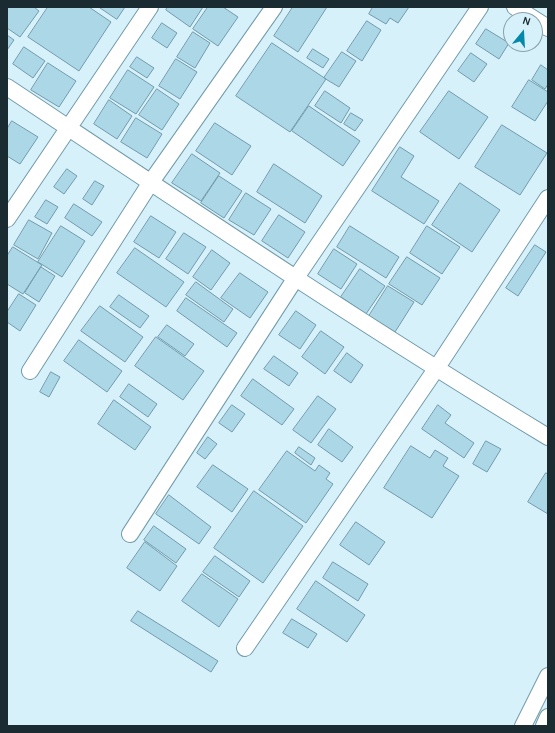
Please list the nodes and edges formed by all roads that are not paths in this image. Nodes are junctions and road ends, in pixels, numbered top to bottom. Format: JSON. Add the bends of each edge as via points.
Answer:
{"nodes":[{"id":1,"x":150,"y":7,"type":"edge"},
{"id":2,"x":274,"y":7,"type":"edge"},
{"id":3,"x":480,"y":7,"type":"edge"},
{"id":4,"x":515,"y":7,"type":"edge"},
{"id":5,"x":548,"y":28,"type":"edge"},
{"id":6,"x":7,"y":87,"type":"edge"},
{"id":7,"x":68,"y":128,"type":"junction"},
{"id":8,"x":151,"y":182,"type":"junction"},
{"id":9,"x":548,"y":198,"type":"edge"},
{"id":10,"x":7,"y":219,"type":"edge"},
{"id":11,"x":295,"y":279,"type":"junction"},
{"id":12,"x":436,"y":369,"type":"junction"},
{"id":13,"x":30,"y":371,"type":"dead end"},
{"id":14,"x":548,"y":437,"type":"edge"},
{"id":15,"x":130,"y":534,"type":"dead end"},
{"id":16,"x":245,"y":648,"type":"dead end"},
{"id":17,"x":548,"y":676,"type":"edge"},
{"id":18,"x":548,"y":717,"type":"edge"},
{"id":19,"x":523,"y":726,"type":"edge"},
{"id":20,"x":544,"y":726,"type":"edge"}],
"edges":[{"from":1,"to":7,"type":"street"},
{"from":2,"to":8,"type":"street"},
{"from":3,"to":11,"type":"street"},
{"from":4,"to":5,"type":"street"},
{"from":6,"to":7,"type":"street"},
{"from":7,"to":8,"type":"street"},
{"from":7,"to":10,"type":"street"},
{"from":8,"to":11,"type":"street"},
{"from":8,"to":13,"type":"street"},
{"from":9,"to":12,"type":"street"},
{"from":11,"to":12,"type":"street"},
{"from":11,"to":15,"type":"street"},
{"from":12,"to":14,"type":"street"},
{"from":12,"to":16,"type":"street"},
{"from":17,"to":19,"type":"street"},
{"from":18,"to":20,"type":"street"}]}
